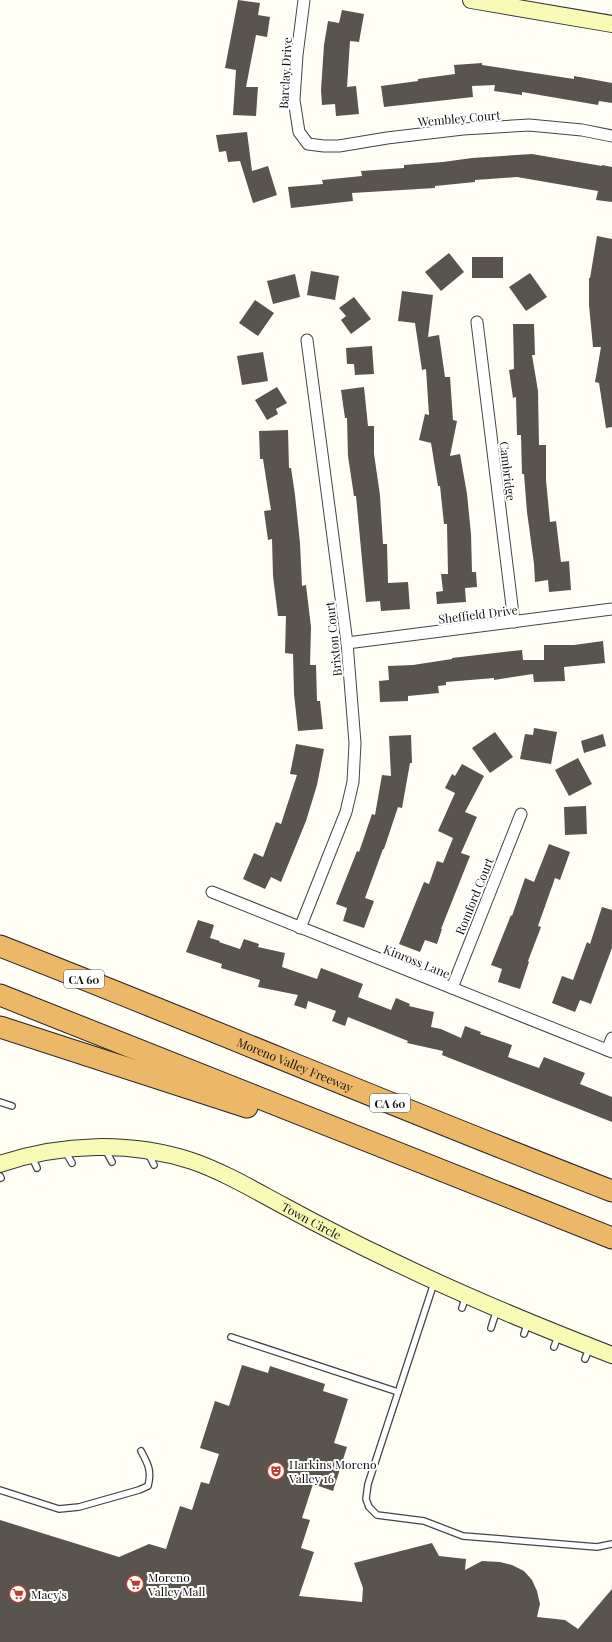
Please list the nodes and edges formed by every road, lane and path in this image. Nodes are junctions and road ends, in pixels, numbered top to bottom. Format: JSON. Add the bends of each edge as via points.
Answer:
{"nodes":[{"id":1,"x":304,"y":0,"type":"edge"},
{"id":2,"x":471,"y":0,"type":"edge"},
{"id":3,"x":612,"y":24,"type":"edge"},
{"id":4,"x":612,"y":136,"type":"edge"},
{"id":5,"x":308,"y":144,"type":"joint"},
{"id":6,"x":477,"y":322,"type":"dead end"},
{"id":7,"x":307,"y":340,"type":"dead end"},
{"id":8,"x":612,"y":609,"type":"edge"},
{"id":9,"x":514,"y":622,"type":"junction"},
{"id":10,"x":347,"y":643,"type":"junction"},
{"id":11,"x":521,"y":814,"type":"dead end"},
{"id":12,"x":212,"y":892,"type":"dead end"},
{"id":13,"x":300,"y":928,"type":"junction"},
{"id":14,"x":0,"y":937,"type":"edge"},
{"id":15,"x":0,"y":946,"type":"edge"},
{"id":16,"x":452,"y":988,"type":"junction"},
{"id":17,"x":0,"y":995,"type":"edge"},
{"id":18,"x":169,"y":1012,"type":"junction"},
{"id":19,"x":0,"y":1027,"type":"edge"},
{"id":20,"x":612,"y":1038,"type":"edge"},
{"id":21,"x":609,"y":1051,"type":"edge"},
{"id":22,"x":0,"y":1102,"type":"edge"},
{"id":23,"x":12,"y":1106,"type":"dead end"},
{"id":24,"x":104,"y":1147,"type":"junction"},
{"id":25,"x":64,"y":1149,"type":"junction"},
{"id":26,"x":147,"y":1150,"type":"junction"},
{"id":27,"x":418,"y":1161,"type":"junction"},
{"id":28,"x":112,"y":1162,"type":"dead end"},
{"id":29,"x":72,"y":1163,"type":"dead end"},
{"id":30,"x":154,"y":1165,"type":"dead end"},
{"id":31,"x":0,"y":1173,"type":"edge"},
{"id":32,"x":612,"y":1192,"type":"edge"},
{"id":33,"x":612,"y":1238,"type":"edge"},
{"id":34,"x":434,"y":1282,"type":"junction"},
{"id":35,"x":497,"y":1309,"type":"junction"},
{"id":36,"x":491,"y":1328,"type":"dead end"},
{"id":37,"x":231,"y":1337,"type":"dead end"},
{"id":38,"x":612,"y":1355,"type":"edge"},
{"id":39,"x":398,"y":1392,"type":"junction"},
{"id":40,"x":141,"y":1451,"type":"dead end"},
{"id":41,"x":0,"y":1490,"type":"edge"},
{"id":42,"x":612,"y":1544,"type":"edge"}],
"edges":[{"from":1,"to":5,"type":"street","name":"Barclay Drive","via":[[294,100],[299,132]]},
{"from":2,"to":3,"type":"street"},
{"from":4,"to":5,"type":"street","name":"Wembley Court","via":[[582,130],[529,125],[463,129],[339,146]]},
{"from":6,"to":9,"type":"street","name":"Cambridge"},
{"from":7,"to":10,"type":"street","name":"Brixton Court"},
{"from":8,"to":9,"type":"street","name":"Sheffield Drive"},
{"from":9,"to":10,"type":"street","name":"Sheffield Drive"},
{"from":10,"to":13,"type":"street","name":"Brixton Court","via":[[355,743],[353,782],[346,812]]},
{"from":11,"to":16,"type":"street","name":"Romford Court"},
{"from":12,"to":13,"type":"street","name":"Kinross Lane"},
{"from":13,"to":16,"type":"street","name":"Kinross Lane"},
{"from":14,"to":18,"type":"highway"},
{"from":15,"to":18,"type":"highway","name":"Moreno Valley Freeway","number":"CA 60"},
{"from":16,"to":21,"type":"street","name":"Kinross Lane"},
{"from":17,"to":27,"type":"highway"},
{"from":18,"to":32,"type":"highway","name":"Moreno Valley Freeway","number":"CA 60"},
{"from":19,"to":27,"type":"highway"},
{"from":20,"to":21,"type":"street"},
{"from":22,"to":23,"type":"lane"},
{"from":24,"to":25,"type":"street","name":"Town Circle"},
{"from":24,"to":26,"type":"street","name":"Town Circle"},
{"from":24,"to":28,"type":"lane"},
{"from":25,"to":29,"type":"lane"},
{"from":25,"to":31,"type":"street","name":"Town Circle"},
{"from":26,"to":30,"type":"lane"},
{"from":26,"to":34,"type":"street","name":"Town Circle","via":[[206,1166]]},
{"from":27,"to":33,"type":"highway"},
{"from":34,"to":35,"type":"street","name":"Town Circle","via":[[464,1302]]},
{"from":34,"to":39,"type":"lane"},
{"from":35,"to":36,"type":"lane"},
{"from":35,"to":38,"type":"street","name":"Town Circle","via":[[526,1328],[556,1341],[588,1353]]},
{"from":37,"to":39,"type":"lane"},
{"from":39,"to":42,"type":"lane","via":[[368,1484],[368,1507],[377,1515],[424,1521],[463,1536],[601,1547]]},
{"from":40,"to":41,"type":"lane","via":[[151,1476],[148,1486],[79,1507],[59,1509]]}]}
